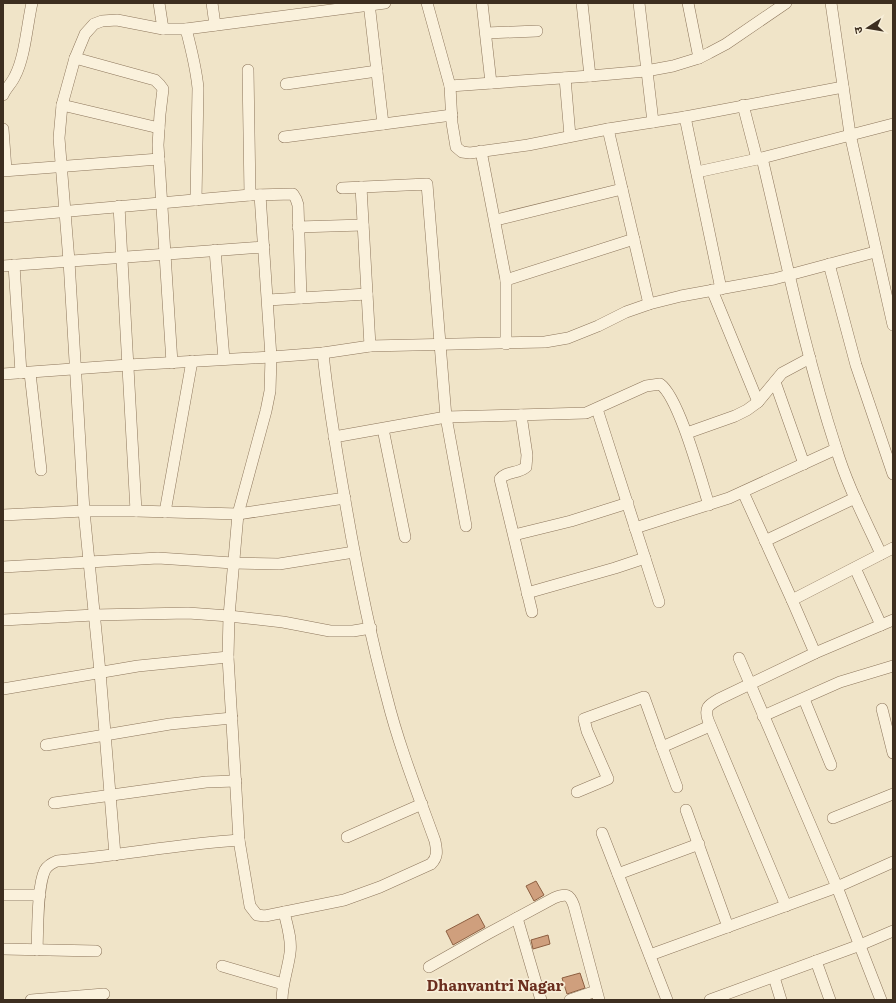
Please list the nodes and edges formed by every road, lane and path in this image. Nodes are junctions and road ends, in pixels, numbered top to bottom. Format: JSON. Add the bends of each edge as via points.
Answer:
{"nodes":[{"id":1,"x":32,"y":3,"type":"edge"},
{"id":2,"x":159,"y":3,"type":"edge"},
{"id":3,"x":212,"y":3,"type":"edge"},
{"id":4,"x":293,"y":3,"type":"edge"},
{"id":5,"x":385,"y":3,"type":"edge"},
{"id":6,"x":427,"y":3,"type":"edge"},
{"id":7,"x":482,"y":3,"type":"edge"},
{"id":8,"x":582,"y":3,"type":"edge"},
{"id":9,"x":640,"y":3,"type":"edge"},
{"id":10,"x":688,"y":3,"type":"edge"},
{"id":11,"x":786,"y":3,"type":"edge"},
{"id":12,"x":831,"y":3,"type":"edge"},
{"id":13,"x":369,"y":4,"type":"edge"},
{"id":14,"x":294,"y":14,"type":"junction"},
{"id":15,"x":215,"y":25,"type":"junction"},
{"id":16,"x":163,"y":29,"type":"junction"},
{"id":17,"x":186,"y":29,"type":"junction"},
{"id":18,"x":536,"y":31,"type":"dead end"},
{"id":19,"x":486,"y":33,"type":"junction"},
{"id":20,"x":75,"y":58,"type":"junction"},
{"id":21,"x":699,"y":58,"type":"junction"},
{"id":22,"x":248,"y":70,"type":"dead end"},
{"id":23,"x":377,"y":71,"type":"junction"},
{"id":24,"x":646,"y":71,"type":"junction"},
{"id":25,"x":590,"y":76,"type":"junction"},
{"id":26,"x":565,"y":78,"type":"junction"},
{"id":27,"x":490,"y":83,"type":"junction"},
{"id":28,"x":286,"y":84,"type":"dead end"},
{"id":29,"x":450,"y":86,"type":"junction"},
{"id":30,"x":843,"y":87,"type":"junction"},
{"id":31,"x":3,"y":95,"type":"edge"},
{"id":32,"x":62,"y":105,"type":"junction"},
{"id":33,"x":742,"y":105,"type":"junction"},
{"id":34,"x":452,"y":115,"type":"junction"},
{"id":35,"x":685,"y":117,"type":"junction"},
{"id":36,"x":652,"y":122,"type":"junction"},
{"id":37,"x":383,"y":124,"type":"junction"},
{"id":38,"x":893,"y":124,"type":"edge"},
{"id":39,"x":159,"y":128,"type":"junction"},
{"id":40,"x":3,"y":129,"type":"edge"},
{"id":41,"x":608,"y":129,"type":"junction"},
{"id":42,"x":850,"y":134,"type":"junction"},
{"id":43,"x":570,"y":136,"type":"junction"},
{"id":44,"x":284,"y":137,"type":"dead end"},
{"id":45,"x":481,"y":151,"type":"junction"},
{"id":46,"x":759,"y":158,"type":"junction"},
{"id":47,"x":159,"y":159,"type":"junction"},
{"id":48,"x":61,"y":166,"type":"junction"},
{"id":49,"x":5,"y":171,"type":"edge"},
{"id":50,"x":697,"y":172,"type":"junction"},
{"id":51,"x":361,"y":187,"type":"junction"},
{"id":52,"x":342,"y":188,"type":"dead end"},
{"id":53,"x":622,"y":189,"type":"junction"},
{"id":54,"x":255,"y":195,"type":"junction"},
{"id":55,"x":196,"y":200,"type":"junction"},
{"id":56,"x":162,"y":203,"type":"junction"},
{"id":57,"x":119,"y":206,"type":"junction"},
{"id":58,"x":65,"y":211,"type":"junction"},
{"id":59,"x":3,"y":217,"type":"edge"},
{"id":60,"x":496,"y":220,"type":"junction"},
{"id":61,"x":363,"y":225,"type":"junction"},
{"id":62,"x":298,"y":227,"type":"junction"},
{"id":63,"x":634,"y":239,"type":"junction"},
{"id":64,"x":264,"y":247,"type":"junction"},
{"id":65,"x":215,"y":250,"type":"junction"},
{"id":66,"x":876,"y":252,"type":"junction"},
{"id":67,"x":165,"y":254,"type":"junction"},
{"id":68,"x":122,"y":257,"type":"junction"},
{"id":69,"x":69,"y":261,"type":"junction"},
{"id":70,"x":829,"y":264,"type":"junction"},
{"id":71,"x":8,"y":265,"type":"edge"},
{"id":72,"x":789,"y":275,"type":"junction"},
{"id":73,"x":506,"y":280,"type":"junction"},
{"id":74,"x":717,"y":290,"type":"junction"},
{"id":75,"x":367,"y":294,"type":"junction"},
{"id":76,"x":301,"y":298,"type":"junction"},
{"id":77,"x":268,"y":300,"type":"junction"},
{"id":78,"x":649,"y":304,"type":"junction"},
{"id":79,"x":893,"y":325,"type":"edge"},
{"id":80,"x":506,"y":344,"type":"junction"},
{"id":81,"x":440,"y":345,"type":"junction"},
{"id":82,"x":370,"y":346,"type":"junction"},
{"id":83,"x":323,"y":353,"type":"junction"},
{"id":84,"x":271,"y":357,"type":"junction"},
{"id":85,"x":810,"y":358,"type":"junction"},
{"id":86,"x":224,"y":360,"type":"junction"},
{"id":87,"x":192,"y":361,"type":"junction"},
{"id":88,"x":172,"y":363,"type":"junction"},
{"id":89,"x":128,"y":365,"type":"junction"},
{"id":90,"x":75,"y":369,"type":"junction"},
{"id":91,"x":26,"y":373,"type":"junction"},
{"id":92,"x":3,"y":374,"type":"edge"},
{"id":93,"x":775,"y":382,"type":"junction"},
{"id":94,"x":758,"y":402,"type":"junction"},
{"id":95,"x":596,"y":409,"type":"junction"},
{"id":96,"x":521,"y":415,"type":"junction"},
{"id":97,"x":446,"y":417,"type":"junction"},
{"id":98,"x":383,"y":429,"type":"junction"},
{"id":99,"x":687,"y":433,"type":"junction"},
{"id":100,"x":334,"y":437,"type":"junction"},
{"id":101,"x":836,"y":449,"type":"junction"},
{"id":102,"x":804,"y":464,"type":"junction"},
{"id":103,"x":41,"y":470,"type":"dead end"},
{"id":104,"x":893,"y":474,"type":"edge"},
{"id":105,"x":743,"y":492,"type":"junction"},
{"id":106,"x":345,"y":498,"type":"junction"},
{"id":107,"x":855,"y":498,"type":"junction"},
{"id":108,"x":628,"y":503,"type":"junction"},
{"id":109,"x":709,"y":504,"type":"junction"},
{"id":110,"x":84,"y":511,"type":"junction"},
{"id":111,"x":136,"y":511,"type":"junction"},
{"id":112,"x":165,"y":512,"type":"junction"},
{"id":113,"x":238,"y":514,"type":"junction"},
{"id":114,"x":3,"y":515,"type":"edge"},
{"id":115,"x":466,"y":526,"type":"dead end"},
{"id":116,"x":635,"y":528,"type":"junction"},
{"id":117,"x":514,"y":534,"type":"junction"},
{"id":118,"x":405,"y":537,"type":"dead end"},
{"id":119,"x":765,"y":541,"type":"junction"},
{"id":120,"x":893,"y":548,"type":"edge"},
{"id":121,"x":354,"y":552,"type":"junction"},
{"id":122,"x":881,"y":554,"type":"junction"},
{"id":123,"x":645,"y":558,"type":"junction"},
{"id":124,"x":89,"y":562,"type":"junction"},
{"id":125,"x":234,"y":563,"type":"junction"},
{"id":126,"x":3,"y":567,"type":"edge"},
{"id":127,"x":854,"y":568,"type":"junction"},
{"id":128,"x":527,"y":593,"type":"junction"},
{"id":129,"x":792,"y":600,"type":"junction"},
{"id":130,"x":659,"y":602,"type":"dead end"},
{"id":131,"x":532,"y":612,"type":"dead end"},
{"id":132,"x":94,"y":616,"type":"junction"},
{"id":133,"x":229,"y":616,"type":"junction"},
{"id":134,"x":3,"y":620,"type":"edge"},
{"id":135,"x":893,"y":620,"type":"edge"},
{"id":136,"x":881,"y":625,"type":"junction"},
{"id":137,"x":370,"y":628,"type":"junction"},
{"id":138,"x":815,"y":654,"type":"junction"},
{"id":139,"x":228,"y":657,"type":"junction"},
{"id":140,"x":738,"y":658,"type":"dead end"},
{"id":141,"x":893,"y":666,"type":"edge"},
{"id":142,"x":100,"y":672,"type":"junction"},
{"id":143,"x":750,"y":685,"type":"junction"},
{"id":144,"x":3,"y":689,"type":"edge"},
{"id":145,"x":804,"y":699,"type":"junction"},
{"id":146,"x":882,"y":709,"type":"dead end"},
{"id":147,"x":763,"y":716,"type":"junction"},
{"id":148,"x":232,"y":718,"type":"junction"},
{"id":149,"x":710,"y":726,"type":"junction"},
{"id":150,"x":106,"y":735,"type":"junction"},
{"id":151,"x":46,"y":745,"type":"dead end"},
{"id":152,"x":662,"y":747,"type":"junction"},
{"id":153,"x":893,"y":753,"type":"edge"},
{"id":154,"x":831,"y":765,"type":"dead end"},
{"id":155,"x":236,"y":781,"type":"junction"},
{"id":156,"x":677,"y":787,"type":"dead end"},
{"id":157,"x":577,"y":792,"type":"dead end"},
{"id":158,"x":893,"y":794,"type":"edge"},
{"id":159,"x":110,"y":795,"type":"junction"},
{"id":160,"x":54,"y":803,"type":"dead end"},
{"id":161,"x":422,"y":804,"type":"junction"},
{"id":162,"x":686,"y":810,"type":"dead end"},
{"id":163,"x":833,"y":818,"type":"dead end"},
{"id":164,"x":602,"y":833,"type":"dead end"},
{"id":165,"x":347,"y":838,"type":"dead end"},
{"id":166,"x":239,"y":840,"type":"junction"},
{"id":167,"x":699,"y":844,"type":"junction"},
{"id":168,"x":115,"y":855,"type":"junction"},
{"id":169,"x":893,"y":862,"type":"edge"},
{"id":170,"x":618,"y":874,"type":"junction"},
{"id":171,"x":41,"y":887,"type":"junction"},
{"id":172,"x":837,"y":887,"type":"junction"},
{"id":173,"x":3,"y":895,"type":"edge"},
{"id":174,"x":786,"y":906,"type":"junction"},
{"id":175,"x":284,"y":912,"type":"junction"},
{"id":176,"x":516,"y":918,"type":"junction"},
{"id":177,"x":728,"y":926,"type":"junction"},
{"id":178,"x":893,"y":931,"type":"edge"},
{"id":179,"x":860,"y":946,"type":"junction"},
{"id":180,"x":3,"y":949,"type":"edge"},
{"id":181,"x":37,"y":950,"type":"junction"},
{"id":182,"x":96,"y":951,"type":"dead end"},
{"id":183,"x":650,"y":955,"type":"junction"},
{"id":184,"x":816,"y":962,"type":"junction"},
{"id":185,"x":222,"y":966,"type":"dead end"},
{"id":186,"x":429,"y":967,"type":"dead end"},
{"id":187,"x":774,"y":977,"type":"junction"},
{"id":188,"x":283,"y":984,"type":"junction"},
{"id":189,"x":104,"y":994,"type":"dead end"},
{"id":190,"x":736,"y":995,"type":"edge"},
{"id":191,"x":598,"y":996,"type":"edge"},
{"id":192,"x":54,"y":999,"type":"edge"},
{"id":193,"x":31,"y":1000,"type":"edge"},
{"id":194,"x":282,"y":1000,"type":"edge"},
{"id":195,"x":541,"y":1000,"type":"edge"},
{"id":196,"x":570,"y":1000,"type":"edge"},
{"id":197,"x":667,"y":1000,"type":"edge"},
{"id":198,"x":710,"y":1000,"type":"edge"},
{"id":199,"x":781,"y":1000,"type":"edge"},
{"id":200,"x":830,"y":1000,"type":"edge"},
{"id":201,"x":881,"y":1000,"type":"edge"}],
"edges":[{"from":1,"to":31,"type":"street","via":[[19,67]]},
{"from":2,"to":16,"type":"street"},
{"from":3,"to":15,"type":"street"},
{"from":4,"to":14,"type":"street"},
{"from":5,"to":13,"type":"street"},
{"from":6,"to":29,"type":"street"},
{"from":7,"to":19,"type":"street"},
{"from":8,"to":25,"type":"street"},
{"from":9,"to":24,"type":"street"},
{"from":10,"to":21,"type":"street"},
{"from":11,"to":21,"type":"street","via":[[726,44]]},
{"from":12,"to":30,"type":"street"},
{"from":13,"to":14,"type":"street"},
{"from":13,"to":23,"type":"street"},
{"from":14,"to":15,"type":"street"},
{"from":15,"to":17,"type":"street"},
{"from":16,"to":17,"type":"street"},
{"from":16,"to":20,"type":"street","via":[[117,20],[102,21],[94,24],[85,34]]},
{"from":17,"to":55,"type":"street","via":[[194,58],[198,88]]},
{"from":18,"to":19,"type":"street"},
{"from":19,"to":27,"type":"street"},
{"from":20,"to":32,"type":"street"},
{"from":20,"to":39,"type":"street","via":[[155,80],[160,84],[163,89]]},
{"from":21,"to":24,"type":"street"},
{"from":22,"to":54,"type":"street"},
{"from":23,"to":28,"type":"street"},
{"from":23,"to":37,"type":"street"},
{"from":24,"to":25,"type":"street"},
{"from":24,"to":36,"type":"street"},
{"from":25,"to":26,"type":"street"},
{"from":26,"to":27,"type":"street"},
{"from":26,"to":43,"type":"street"},
{"from":27,"to":29,"type":"street"},
{"from":29,"to":34,"type":"street"},
{"from":30,"to":33,"type":"street"},
{"from":30,"to":42,"type":"street"},
{"from":32,"to":39,"type":"street"},
{"from":32,"to":48,"type":"street","via":[[59,138]]},
{"from":33,"to":35,"type":"street"},
{"from":33,"to":46,"type":"street"},
{"from":34,"to":37,"type":"street"},
{"from":34,"to":45,"type":"street","via":[[456,147],[462,152]]},
{"from":35,"to":36,"type":"street"},
{"from":35,"to":50,"type":"street"},
{"from":36,"to":41,"type":"street"},
{"from":37,"to":44,"type":"street"},
{"from":38,"to":42,"type":"street"},
{"from":39,"to":47,"type":"street"},
{"from":40,"to":49,"type":"street"},
{"from":41,"to":43,"type":"street"},
{"from":41,"to":53,"type":"street"},
{"from":42,"to":46,"type":"street"},
{"from":42,"to":66,"type":"street"},
{"from":43,"to":45,"type":"street"},
{"from":45,"to":60,"type":"street"},
{"from":46,"to":50,"type":"street"},
{"from":46,"to":72,"type":"street"},
{"from":47,"to":48,"type":"street"},
{"from":47,"to":56,"type":"street"},
{"from":48,"to":49,"type":"street"},
{"from":48,"to":58,"type":"street"},
{"from":50,"to":74,"type":"street"},
{"from":51,"to":52,"type":"street"},
{"from":51,"to":61,"type":"street"},
{"from":51,"to":81,"type":"street","via":[[427,184]]},
{"from":53,"to":60,"type":"street"},
{"from":53,"to":63,"type":"street"},
{"from":54,"to":55,"type":"street"},
{"from":54,"to":62,"type":"street","via":[[293,194],[298,205]]},
{"from":54,"to":64,"type":"street"},
{"from":55,"to":56,"type":"street"},
{"from":56,"to":57,"type":"street"},
{"from":56,"to":67,"type":"street"},
{"from":57,"to":58,"type":"street"},
{"from":57,"to":68,"type":"street"},
{"from":58,"to":59,"type":"street"},
{"from":58,"to":69,"type":"street"},
{"from":60,"to":73,"type":"street"},
{"from":61,"to":62,"type":"street"},
{"from":61,"to":75,"type":"street"},
{"from":62,"to":76,"type":"street"},
{"from":63,"to":73,"type":"street"},
{"from":63,"to":78,"type":"street"},
{"from":64,"to":65,"type":"street"},
{"from":64,"to":77,"type":"street"},
{"from":65,"to":67,"type":"street"},
{"from":65,"to":86,"type":"street"},
{"from":66,"to":70,"type":"street"},
{"from":66,"to":79,"type":"street"},
{"from":67,"to":68,"type":"street"},
{"from":67,"to":88,"type":"street"},
{"from":68,"to":69,"type":"street"},
{"from":68,"to":89,"type":"street"},
{"from":69,"to":71,"type":"street"},
{"from":69,"to":90,"type":"street"},
{"from":70,"to":72,"type":"street"},
{"from":70,"to":104,"type":"street","via":[[856,365]]},
{"from":71,"to":91,"type":"street"},
{"from":72,"to":74,"type":"street"},
{"from":72,"to":85,"type":"street"},
{"from":73,"to":80,"type":"street"},
{"from":74,"to":78,"type":"street"},
{"from":74,"to":94,"type":"street"},
{"from":75,"to":76,"type":"street"},
{"from":75,"to":82,"type":"street"},
{"from":76,"to":77,"type":"street"},
{"from":77,"to":84,"type":"street"},
{"from":78,"to":80,"type":"street","via":[[568,338]]},
{"from":80,"to":81,"type":"street"},
{"from":81,"to":82,"type":"street"},
{"from":81,"to":97,"type":"street"},
{"from":82,"to":83,"type":"street"},
{"from":83,"to":84,"type":"street"},
{"from":83,"to":100,"type":"street"},
{"from":84,"to":86,"type":"street"},
{"from":84,"to":113,"type":"street","via":[[270,391],[266,411]]},
{"from":85,"to":93,"type":"street","via":[[782,373]]},
{"from":85,"to":101,"type":"street"},
{"from":86,"to":87,"type":"street"},
{"from":87,"to":88,"type":"street"},
{"from":87,"to":112,"type":"street"},
{"from":88,"to":89,"type":"street"},
{"from":89,"to":90,"type":"street"},
{"from":89,"to":111,"type":"street"},
{"from":90,"to":91,"type":"street"},
{"from":90,"to":110,"type":"street"},
{"from":91,"to":92,"type":"street"},
{"from":91,"to":103,"type":"street"},
{"from":93,"to":94,"type":"street"},
{"from":93,"to":102,"type":"street"},
{"from":94,"to":99,"type":"street","via":[[735,416]]},
{"from":95,"to":96,"type":"street","via":[[575,414]]},
{"from":95,"to":99,"type":"street","via":[[646,386],[660,384],[669,393]]},
{"from":95,"to":108,"type":"street"},
{"from":96,"to":97,"type":"street"},
{"from":96,"to":117,"type":"street","via":[[527,455],[526,467],[505,474],[500,479]]},
{"from":97,"to":98,"type":"street"},
{"from":97,"to":115,"type":"street"},
{"from":98,"to":100,"type":"street"},
{"from":98,"to":118,"type":"street"},
{"from":99,"to":109,"type":"street"},
{"from":100,"to":106,"type":"street"},
{"from":101,"to":102,"type":"street"},
{"from":101,"to":107,"type":"street"},
{"from":102,"to":105,"type":"street"},
{"from":105,"to":109,"type":"street"},
{"from":105,"to":119,"type":"street"},
{"from":106,"to":113,"type":"street"},
{"from":106,"to":121,"type":"street"},
{"from":107,"to":119,"type":"street"},
{"from":107,"to":122,"type":"street"},
{"from":108,"to":116,"type":"street"},
{"from":108,"to":117,"type":"street","via":[[571,521]]},
{"from":109,"to":116,"type":"street"},
{"from":110,"to":111,"type":"street"},
{"from":110,"to":114,"type":"street"},
{"from":110,"to":124,"type":"street"},
{"from":111,"to":112,"type":"street"},
{"from":112,"to":113,"type":"street"},
{"from":113,"to":125,"type":"street"},
{"from":116,"to":123,"type":"street"},
{"from":117,"to":128,"type":"street"},
{"from":119,"to":129,"type":"street"},
{"from":120,"to":122,"type":"street"},
{"from":121,"to":125,"type":"street","via":[[279,564]]},
{"from":121,"to":137,"type":"street"},
{"from":122,"to":127,"type":"street"},
{"from":123,"to":128,"type":"street"},
{"from":123,"to":130,"type":"street"},
{"from":124,"to":125,"type":"street","via":[[158,558]]},
{"from":124,"to":126,"type":"street"},
{"from":124,"to":132,"type":"street"},
{"from":125,"to":133,"type":"street"},
{"from":127,"to":129,"type":"street"},
{"from":127,"to":136,"type":"street"},
{"from":128,"to":131,"type":"street"},
{"from":129,"to":138,"type":"street"},
{"from":132,"to":133,"type":"street","via":[[188,613]]},
{"from":132,"to":134,"type":"street"},
{"from":132,"to":142,"type":"street"},
{"from":133,"to":137,"type":"street","via":[[290,623],[330,631]]},
{"from":133,"to":139,"type":"street"},
{"from":135,"to":136,"type":"street"},
{"from":136,"to":138,"type":"street"},
{"from":137,"to":161,"type":"street","via":[[387,699]]},
{"from":138,"to":143,"type":"street"},
{"from":139,"to":142,"type":"street"},
{"from":139,"to":148,"type":"street"},
{"from":140,"to":143,"type":"street"},
{"from":141,"to":145,"type":"street","via":[[840,682]]},
{"from":142,"to":144,"type":"street"},
{"from":142,"to":150,"type":"street"},
{"from":143,"to":147,"type":"street"},
{"from":143,"to":149,"type":"street","via":[[710,705],[706,714]]},
{"from":145,"to":147,"type":"street"},
{"from":145,"to":154,"type":"street"},
{"from":146,"to":153,"type":"street"},
{"from":147,"to":172,"type":"street"},
{"from":148,"to":150,"type":"street","via":[[170,724]]},
{"from":148,"to":155,"type":"street"},
{"from":149,"to":152,"type":"street"},
{"from":149,"to":174,"type":"street"},
{"from":150,"to":151,"type":"street"},
{"from":150,"to":159,"type":"street"},
{"from":152,"to":156,"type":"street"},
{"from":152,"to":157,"type":"street","via":[[644,697],[584,719],[608,779]]},
{"from":155,"to":159,"type":"street","via":[[206,782]]},
{"from":155,"to":166,"type":"street"},
{"from":158,"to":163,"type":"street"},
{"from":159,"to":160,"type":"street"},
{"from":159,"to":168,"type":"street"},
{"from":161,"to":165,"type":"street"},
{"from":161,"to":175,"type":"street","via":[[437,850],[436,859],[431,864],[351,897]]},
{"from":162,"to":167,"type":"street"},
{"from":164,"to":170,"type":"street"},
{"from":166,"to":168,"type":"street","via":[[189,844]]},
{"from":166,"to":175,"type":"street","via":[[250,906],[257,915]]},
{"from":167,"to":170,"type":"street"},
{"from":167,"to":177,"type":"street"},
{"from":168,"to":171,"type":"street","via":[[57,860],[45,869]]},
{"from":169,"to":172,"type":"street"},
{"from":170,"to":183,"type":"street"},
{"from":171,"to":173,"type":"street"},
{"from":171,"to":181,"type":"street"},
{"from":172,"to":174,"type":"street"},
{"from":172,"to":179,"type":"street"},
{"from":174,"to":177,"type":"street"},
{"from":175,"to":188,"type":"street","via":[[290,953]]},
{"from":176,"to":186,"type":"street"},
{"from":176,"to":191,"type":"street","via":[[562,895],[571,898]]},
{"from":176,"to":195,"type":"street"},
{"from":177,"to":183,"type":"street"},
{"from":178,"to":179,"type":"street"},
{"from":179,"to":184,"type":"street"},
{"from":179,"to":201,"type":"street"},
{"from":180,"to":181,"type":"street"},
{"from":181,"to":182,"type":"street"},
{"from":183,"to":197,"type":"street"},
{"from":184,"to":187,"type":"street"},
{"from":184,"to":200,"type":"street"},
{"from":185,"to":188,"type":"street"},
{"from":187,"to":190,"type":"street"},
{"from":187,"to":199,"type":"street"},
{"from":188,"to":194,"type":"street"},
{"from":189,"to":192,"type":"street"},
{"from":190,"to":198,"type":"street"},
{"from":191,"to":196,"type":"street"},
{"from":192,"to":193,"type":"street"}]}
